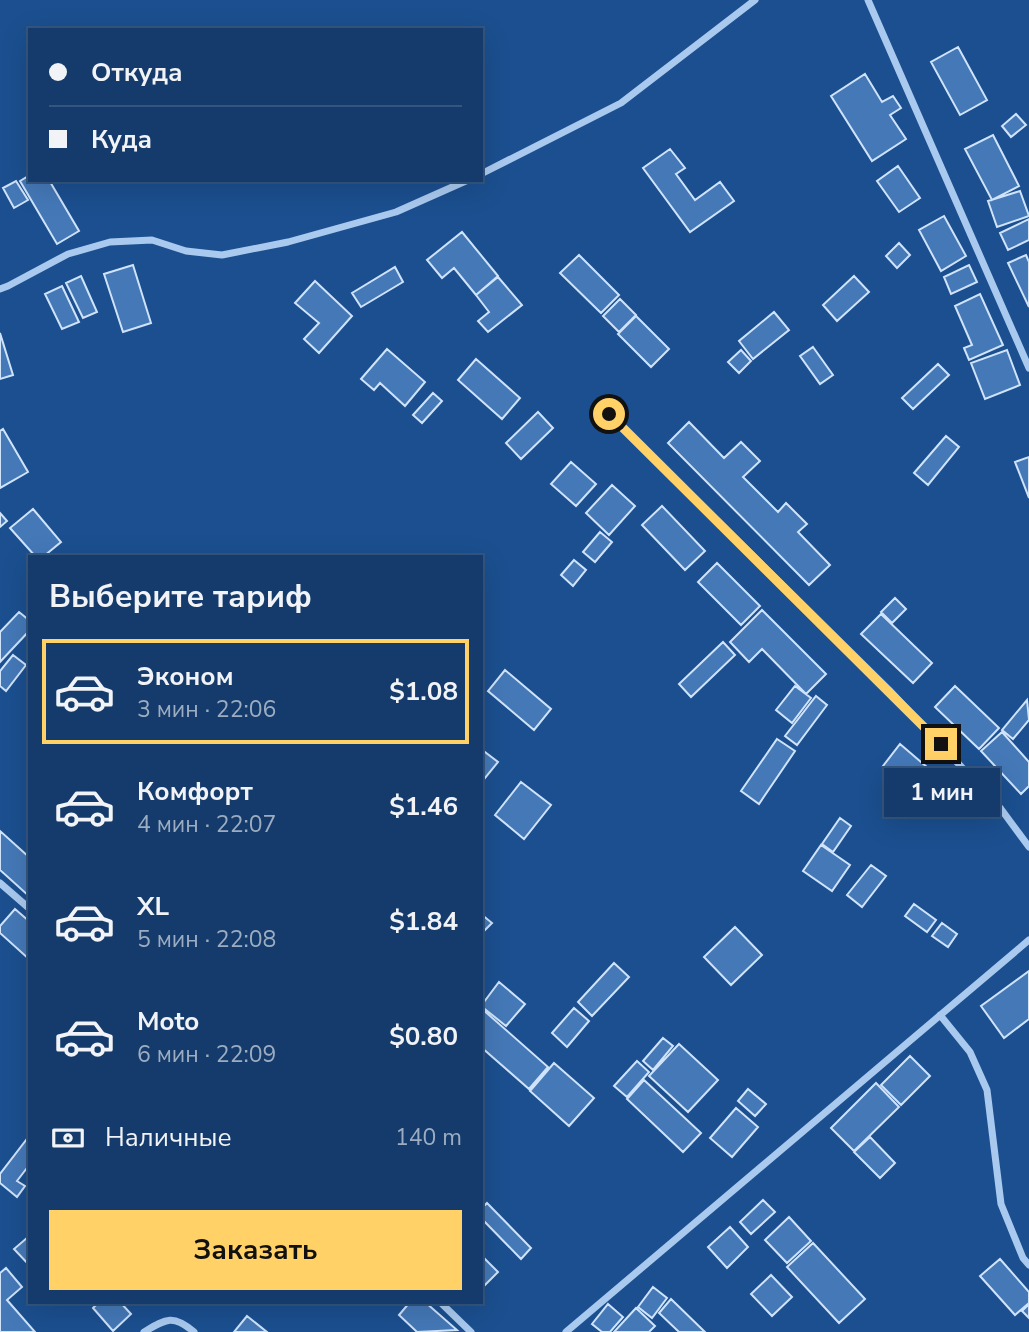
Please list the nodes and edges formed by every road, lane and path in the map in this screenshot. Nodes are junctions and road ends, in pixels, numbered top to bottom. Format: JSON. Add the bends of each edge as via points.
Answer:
{"nodes":[{"id":1,"x":755,"y":0,"type":"edge"},
{"id":2,"x":868,"y":0,"type":"edge"},
{"id":3,"x":483,"y":173,"type":"edge"},
{"id":4,"x":464,"y":182,"type":"edge"},
{"id":5,"x":0,"y":289,"type":"edge"},
{"id":6,"x":1029,"y":368,"type":"edge"},
{"id":7,"x":609,"y":414,"type":"dead end"},
{"id":8,"x":1029,"y":847,"type":"edge"},
{"id":9,"x":0,"y":883,"type":"edge"},
{"id":10,"x":28,"y":907,"type":"edge"},
{"id":11,"x":1029,"y":940,"type":"edge"},
{"id":12,"x":940,"y":1014,"type":"junction"},
{"id":13,"x":1029,"y":1265,"type":"edge"},
{"id":14,"x":442,"y":1304,"type":"edge"},
{"id":15,"x":144,"y":1332,"type":"edge"},
{"id":16,"x":194,"y":1332,"type":"edge"},
{"id":17,"x":471,"y":1332,"type":"edge"},
{"id":18,"x":566,"y":1332,"type":"edge"}],
"edges":[{"from":1,"to":3,"type":"street","via":[[621,103]]},
{"from":2,"to":6,"type":"street"},
{"from":4,"to":5,"type":"street","via":[[396,212],[222,255],[186,251],[152,240],[110,242],[68,254]]},
{"from":7,"to":8,"type":"street","via":[[889,690],[1001,809]]},
{"from":9,"to":10,"type":"street"},
{"from":11,"to":12,"type":"street"},
{"from":12,"to":13,"type":"street","via":[[970,1052],[987,1090],[1001,1204]]},
{"from":12,"to":18,"type":"street"},
{"from":14,"to":17,"type":"street"},
{"from":15,"to":16,"type":"street","via":[[166,1320],[181,1321]]}]}
